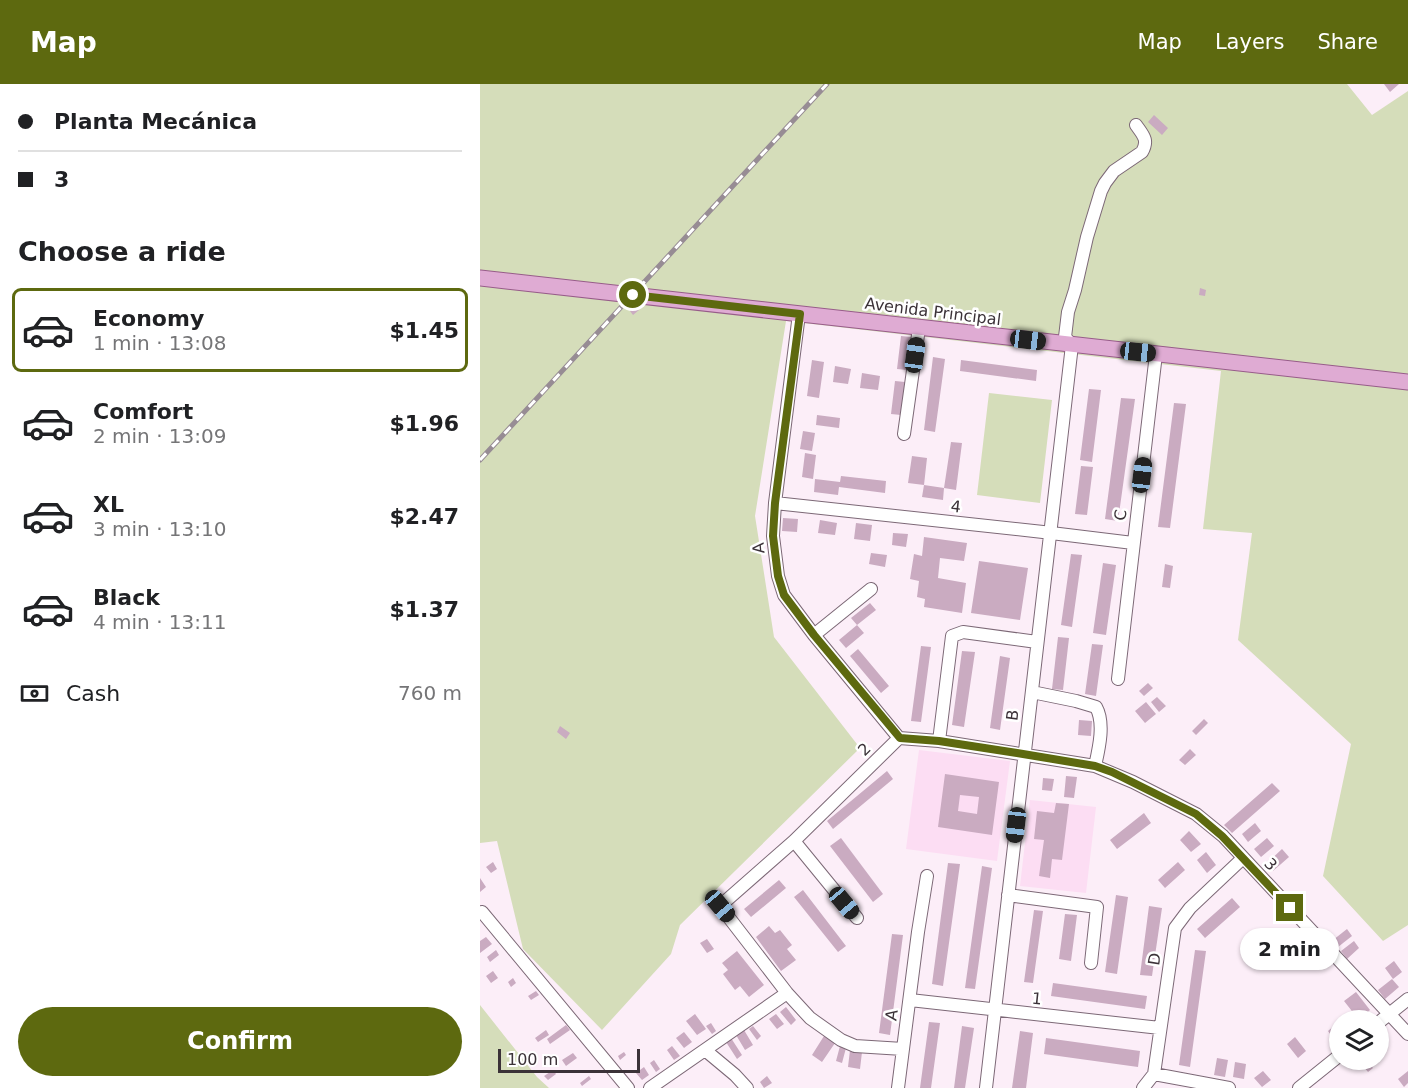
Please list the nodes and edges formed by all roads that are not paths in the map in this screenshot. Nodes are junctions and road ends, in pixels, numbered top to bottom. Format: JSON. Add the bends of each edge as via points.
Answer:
{"nodes":[{"id":1,"x":1136,"y":125,"type":"dead end"},
{"id":2,"x":480,"y":278,"type":"edge"},
{"id":3,"x":800,"y":314,"type":"junction"},
{"id":4,"x":919,"y":328,"type":"junction"},
{"id":5,"x":1072,"y":345,"type":"junction"},
{"id":6,"x":1156,"y":354,"type":"junction"},
{"id":7,"x":1408,"y":382,"type":"edge"},
{"id":8,"x":904,"y":434,"type":"dead end"},
{"id":9,"x":775,"y":503,"type":"junction"},
{"id":10,"x":1050,"y":533,"type":"junction"},
{"id":11,"x":1134,"y":543,"type":"junction"},
{"id":12,"x":871,"y":589,"type":"dead end"},
{"id":13,"x":814,"y":635,"type":"junction"},
{"id":14,"x":1037,"y":642,"type":"junction"},
{"id":15,"x":1118,"y":679,"type":"dead end"},
{"id":16,"x":1032,"y":692,"type":"junction"},
{"id":17,"x":900,"y":738,"type":"junction"},
{"id":18,"x":939,"y":741,"type":"junction"},
{"id":19,"x":1024,"y":754,"type":"junction"},
{"id":20,"x":1095,"y":766,"type":"junction"},
{"id":21,"x":794,"y":841,"type":"junction"},
{"id":22,"x":1243,"y":858,"type":"junction"},
{"id":23,"x":927,"y":876,"type":"dead end"},
{"id":24,"x":1008,"y":895,"type":"junction"},
{"id":25,"x":482,"y":912,"type":"dead end"},
{"id":26,"x":857,"y":918,"type":"dead end"},
{"id":27,"x":1091,"y":963,"type":"dead end"},
{"id":28,"x":787,"y":993,"type":"junction"},
{"id":29,"x":1408,"y":999,"type":"edge"},
{"id":30,"x":910,"y":1000,"type":"junction"},
{"id":31,"x":995,"y":1010,"type":"junction"},
{"id":32,"x":1390,"y":1014,"type":"junction"},
{"id":33,"x":1160,"y":1028,"type":"junction"},
{"id":34,"x":1408,"y":1034,"type":"edge"},
{"id":35,"x":903,"y":1049,"type":"junction"},
{"id":36,"x":705,"y":1050,"type":"junction"},
{"id":37,"x":1329,"y":1064,"type":"edge"},
{"id":38,"x":1154,"y":1074,"type":"junction"},
{"id":39,"x":628,"y":1088,"type":"edge"},
{"id":40,"x":650,"y":1088,"type":"edge"},
{"id":41,"x":747,"y":1088,"type":"edge"},
{"id":42,"x":898,"y":1088,"type":"edge"},
{"id":43,"x":986,"y":1088,"type":"edge"},
{"id":44,"x":1143,"y":1088,"type":"edge"},
{"id":45,"x":1229,"y":1088,"type":"edge"},
{"id":46,"x":1299,"y":1088,"type":"edge"}],
"edges":[{"from":1,"to":5,"type":"street","name":"B","via":[[1145,140],[1144,148],[1109,176],[1087,237],[1068,312],[1065,336]]},
{"from":2,"to":3,"type":"main road","name":"Avenida Principal"},
{"from":3,"to":4,"type":"main road","name":"Avenida Principal"},
{"from":3,"to":9,"type":"street","name":"A"},
{"from":4,"to":5,"type":"main road","name":"Avenida Principal"},
{"from":4,"to":8,"type":"street"},
{"from":5,"to":6,"type":"main road","name":"Avenida Principal"},
{"from":5,"to":10,"type":"street","name":"B"},
{"from":6,"to":7,"type":"main road","name":"Avenida Principal"},
{"from":6,"to":11,"type":"street","name":"C"},
{"from":9,"to":10,"type":"street","name":"4"},
{"from":9,"to":13,"type":"street","name":"A","via":[[773,536],[778,576],[784,595]]},
{"from":10,"to":11,"type":"street","name":"4"},
{"from":10,"to":14,"type":"street","name":"B"},
{"from":11,"to":15,"type":"street","name":"C"},
{"from":12,"to":13,"type":"street"},
{"from":13,"to":17,"type":"street","name":"A"},
{"from":14,"to":16,"type":"street","name":"B"},
{"from":14,"to":18,"type":"street","via":[[963,632],[952,636]]},
{"from":16,"to":19,"type":"street","name":"B"},
{"from":16,"to":20,"type":"street","via":[[1096,707],[1100,714],[1100,745]]},
{"from":17,"to":18,"type":"street"},
{"from":17,"to":21,"type":"street","name":"2"},
{"from":18,"to":19,"type":"street"},
{"from":19,"to":20,"type":"street"},
{"from":19,"to":24,"type":"street","name":"B"},
{"from":20,"to":22,"type":"street","name":"3","via":[[1196,814]]},
{"from":21,"to":26,"type":"street"},
{"from":21,"to":28,"type":"street","name":"2","via":[[720,906]]},
{"from":22,"to":32,"type":"street","name":"3"},
{"from":22,"to":33,"type":"street","name":"D","via":[[1190,908],[1175,928]]},
{"from":23,"to":30,"type":"street","name":"A"},
{"from":24,"to":27,"type":"street","via":[[1097,907]]},
{"from":24,"to":31,"type":"street","name":"B"},
{"from":25,"to":39,"type":"street"},
{"from":28,"to":35,"type":"street","via":[[810,1018],[841,1040],[855,1046]]},
{"from":28,"to":36,"type":"street"},
{"from":29,"to":32,"type":"street"},
{"from":30,"to":31,"type":"street","name":"1"},
{"from":30,"to":35,"type":"street","name":"A"},
{"from":31,"to":33,"type":"street","name":"1"},
{"from":31,"to":43,"type":"street","name":"B"},
{"from":32,"to":34,"type":"street","name":"3"},
{"from":33,"to":38,"type":"street","name":"D"},
{"from":35,"to":42,"type":"street","name":"A"},
{"from":36,"to":40,"type":"street"},
{"from":36,"to":41,"type":"street"},
{"from":37,"to":46,"type":"street"},
{"from":38,"to":44,"type":"street"},
{"from":38,"to":45,"type":"street"}]}
